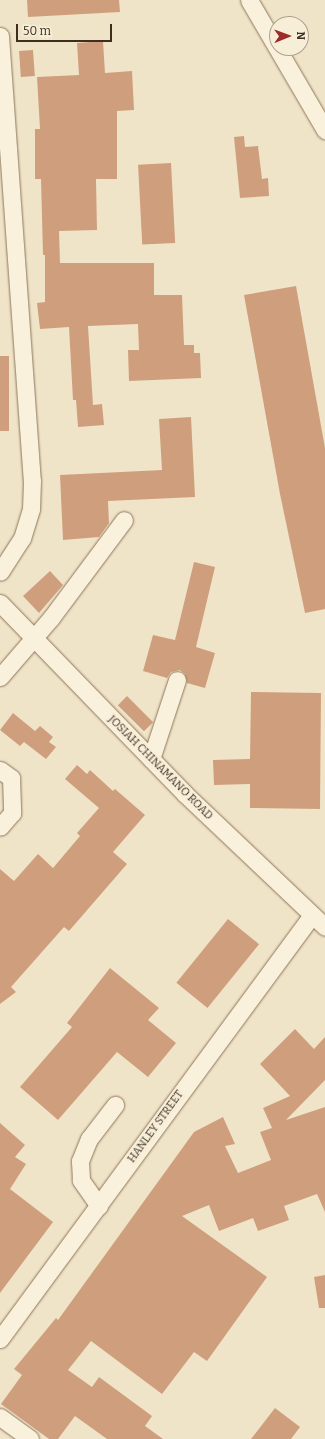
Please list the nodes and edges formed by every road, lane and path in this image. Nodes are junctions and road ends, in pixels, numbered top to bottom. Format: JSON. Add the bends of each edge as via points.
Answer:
{"nodes":[{"id":1,"x":249,"y":0,"type":"edge"},
{"id":2,"x":0,"y":36,"type":"edge"},
{"id":3,"x":325,"y":130,"type":"edge"},
{"id":4,"x":124,"y":520,"type":"dead end"},
{"id":5,"x":0,"y":572,"type":"edge"},
{"id":6,"x":0,"y":603,"type":"edge"},
{"id":7,"x":33,"y":638,"type":"junction"},
{"id":8,"x":0,"y":676,"type":"edge"},
{"id":9,"x":177,"y":680,"type":"dead end"},
{"id":10,"x":151,"y":759,"type":"junction"},
{"id":11,"x":0,"y":770,"type":"edge"},
{"id":12,"x":0,"y":828,"type":"edge"},
{"id":13,"x":312,"y":915,"type":"junction"},
{"id":14,"x":325,"y":927,"type":"edge"},
{"id":15,"x":115,"y":1105,"type":"dead end"},
{"id":16,"x":99,"y":1206,"type":"junction"},
{"id":17,"x":0,"y":1340,"type":"edge"},
{"id":18,"x":0,"y":1417,"type":"edge"},
{"id":19,"x":30,"y":1439,"type":"edge"}],
"edges":[{"from":1,"to":3,"type":"street"},
{"from":2,"to":5,"type":"street","via":[[32,481],[31,509],[22,538]]},
{"from":4,"to":7,"type":"street","via":[[51,618]]},
{"from":6,"to":7,"type":"street","name":"JOSIAH CHINAMANO ROAD"},
{"from":7,"to":8,"type":"street"},
{"from":7,"to":10,"type":"street","name":"JOSIAH CHINAMANO ROAD"},
{"from":9,"to":10,"type":"street"},
{"from":10,"to":13,"type":"street","name":"JOSIAH CHINAMANO ROAD"},
{"from":11,"to":12,"type":"street","via":[[11,778],[12,813]]},
{"from":13,"to":14,"type":"street","name":"JOSIAH CHINAMANO ROAD"},
{"from":13,"to":16,"type":"street","name":"HANLEY STREET"},
{"from":15,"to":16,"type":"street","via":[[89,1139],[80,1160],[81,1180]]},
{"from":16,"to":17,"type":"street","name":"HANLEY STREET"},
{"from":18,"to":19,"type":"street"}]}
